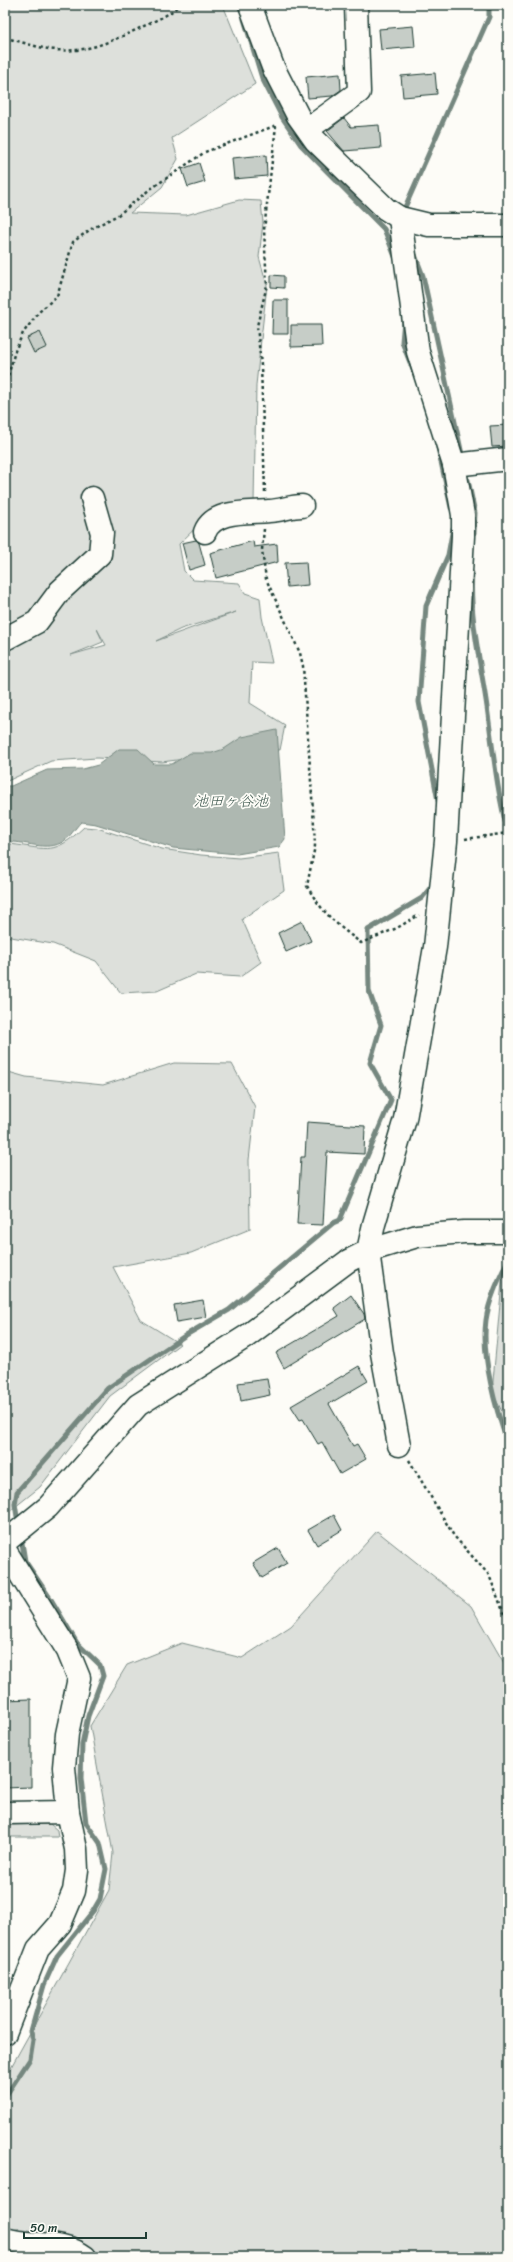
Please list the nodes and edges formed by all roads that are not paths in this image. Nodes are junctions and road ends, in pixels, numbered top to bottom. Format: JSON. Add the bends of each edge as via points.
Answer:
{"nodes":[{"id":1,"x":250,"y":5,"type":"edge"},
{"id":2,"x":356,"y":5,"type":"edge"},
{"id":3,"x":308,"y":129,"type":"junction"},
{"id":4,"x":400,"y":218,"type":"junction"},
{"id":5,"x":508,"y":225,"type":"edge"},
{"id":6,"x":508,"y":459,"type":"edge"},
{"id":7,"x":454,"y":466,"type":"junction"},
{"id":8,"x":92,"y":498,"type":"dead end"},
{"id":9,"x":302,"y":506,"type":"dead end"},
{"id":10,"x":205,"y":532,"type":"dead end"},
{"id":11,"x":5,"y":639,"type":"edge"},
{"id":12,"x":508,"y":1232,"type":"edge"},
{"id":13,"x":368,"y":1251,"type":"junction"},
{"id":14,"x":399,"y":1445,"type":"road end"},
{"id":15,"x":5,"y":1542,"type":"edge"},
{"id":16,"x":5,"y":1550,"type":"edge"},
{"id":17,"x":68,"y":1812,"type":"junction"},
{"id":18,"x":5,"y":1813,"type":"edge"},
{"id":19,"x":5,"y":2033,"type":"edge"},
{"id":20,"x":5,"y":2239,"type":"edge"},
{"id":21,"x":85,"y":2257,"type":"edge"}],
"edges":[{"from":1,"to":3,"type":"street","via":[[273,67],[298,116]]},
{"from":2,"to":3,"type":"street","via":[[359,92]]},
{"from":3,"to":4,"type":"street","via":[[315,140],[358,183],[386,209]]},
{"from":4,"to":5,"type":"street","via":[[429,226]]},
{"from":4,"to":7,"type":"street","via":[[418,352]]},
{"from":6,"to":7,"type":"street"},
{"from":7,"to":13,"type":"street","via":[[463,515],[463,536],[446,841],[435,947],[405,1119]]},
{"from":8,"to":11,"type":"street","via":[[102,533],[100,554],[60,591],[38,622]]},
{"from":9,"to":10,"type":"street","via":[[250,512],[214,520]]},
{"from":12,"to":13,"type":"street","via":[[417,1236]]},
{"from":13,"to":14,"type":"street","via":[[382,1353]]},
{"from":13,"to":15,"type":"street","via":[[348,1261],[247,1336],[138,1405],[48,1507]]},
{"from":16,"to":17,"type":"street","via":[[68,1651],[79,1678],[67,1734],[64,1767]]},
{"from":17,"to":18,"type":"street"},
{"from":17,"to":19,"type":"street","via":[[76,1848],[77,1870],[74,1891],[60,1924],[38,1949]]},
{"from":20,"to":21,"type":"street","via":[[16,2243],[70,2250]]}]}
